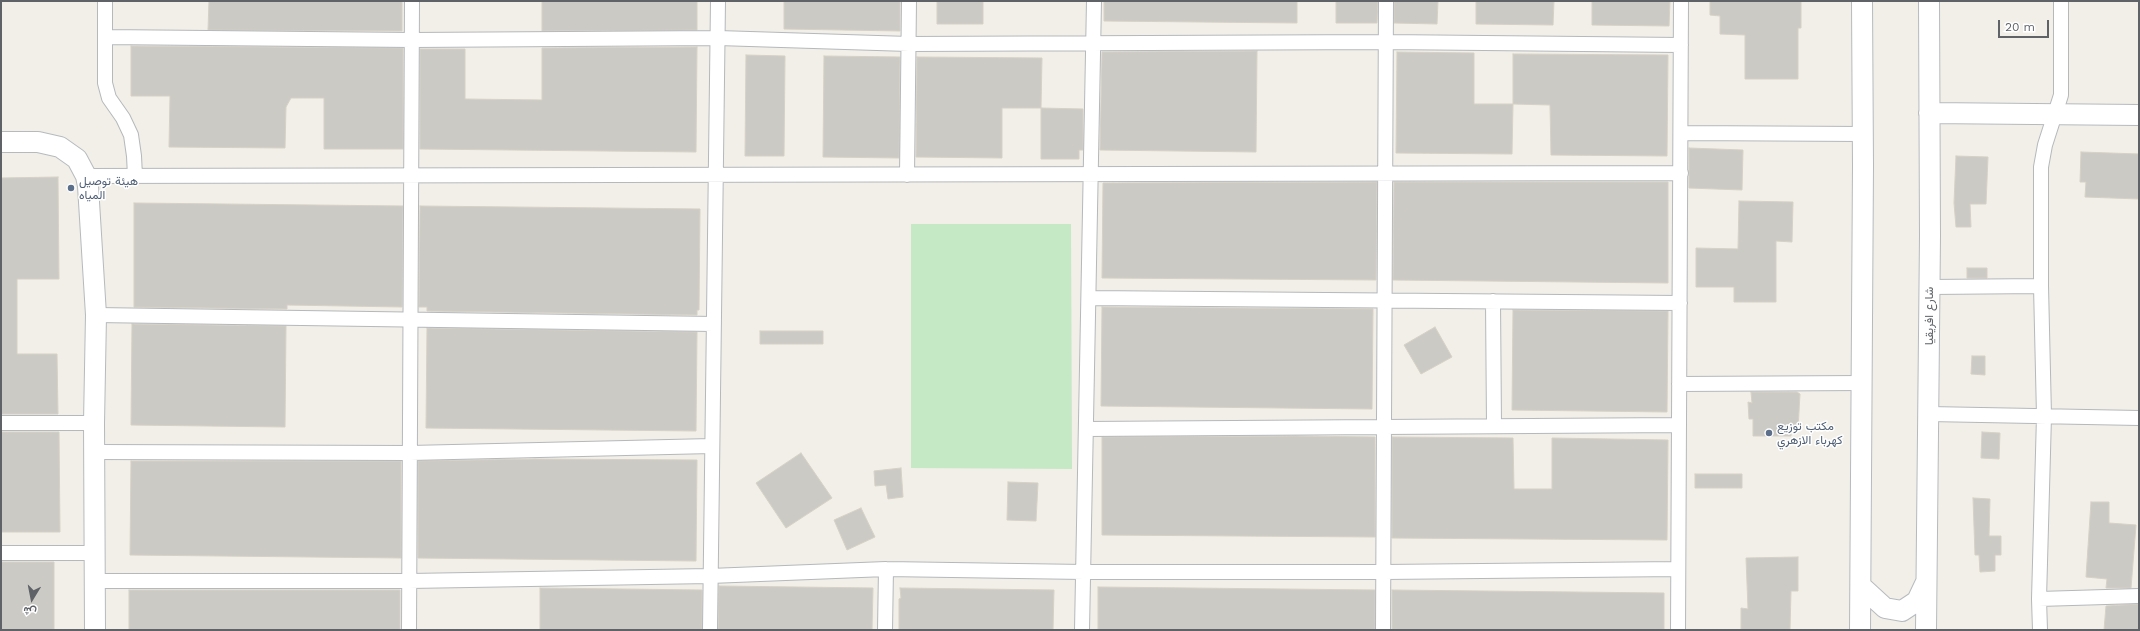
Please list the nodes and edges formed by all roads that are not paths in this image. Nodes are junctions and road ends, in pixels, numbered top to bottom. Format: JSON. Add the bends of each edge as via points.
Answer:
{"nodes":[{"id":1,"x":105,"y":1,"type":"edge"},
{"id":2,"x":412,"y":1,"type":"edge"},
{"id":3,"x":718,"y":1,"type":"edge"},
{"id":4,"x":909,"y":1,"type":"edge"},
{"id":5,"x":1094,"y":1,"type":"edge"},
{"id":6,"x":1386,"y":1,"type":"edge"},
{"id":7,"x":1681,"y":1,"type":"edge"},
{"id":8,"x":1862,"y":1,"type":"edge"},
{"id":9,"x":1929,"y":1,"type":"edge"},
{"id":10,"x":2061,"y":1,"type":"edge"},
{"id":11,"x":105,"y":37,"type":"junction"},
{"id":12,"x":718,"y":38,"type":"junction"},
{"id":13,"x":412,"y":40,"type":"junction"},
{"id":14,"x":1386,"y":42,"type":"junction"},
{"id":15,"x":909,"y":44,"type":"junction"},
{"id":16,"x":1093,"y":45,"type":"junction"},
{"id":17,"x":1681,"y":45,"type":"junction"},
{"id":18,"x":1929,"y":113,"type":"junction"},
{"id":19,"x":2056,"y":114,"type":"junction"},
{"id":20,"x":2139,"y":115,"type":"edge"},
{"id":21,"x":1681,"y":133,"type":"junction"},
{"id":22,"x":1863,"y":134,"type":"junction"},
{"id":23,"x":1,"y":142,"type":"edge"},
{"id":24,"x":1680,"y":173,"type":"junction"},
{"id":25,"x":1092,"y":174,"type":"junction"},
{"id":26,"x":1385,"y":174,"type":"junction"},
{"id":27,"x":411,"y":175,"type":"junction"},
{"id":28,"x":716,"y":175,"type":"junction"},
{"id":29,"x":907,"y":175,"type":"junction"},
{"id":30,"x":86,"y":176,"type":"junction"},
{"id":31,"x":135,"y":176,"type":"junction"},
{"id":32,"x":2041,"y":286,"type":"junction"},
{"id":33,"x":1930,"y":287,"type":"junction"},
{"id":34,"x":1089,"y":298,"type":"junction"},
{"id":35,"x":1385,"y":299,"type":"junction"},
{"id":36,"x":1493,"y":301,"type":"junction"},
{"id":37,"x":1680,"y":303,"type":"junction"},
{"id":38,"x":96,"y":315,"type":"junction"},
{"id":39,"x":411,"y":320,"type":"junction"},
{"id":40,"x":714,"y":324,"type":"junction"},
{"id":41,"x":1863,"y":383,"type":"junction"},
{"id":42,"x":1679,"y":384,"type":"junction"},
{"id":43,"x":1929,"y":414,"type":"junction"},
{"id":44,"x":2044,"y":416,"type":"junction"},
{"id":45,"x":2139,"y":418,"type":"edge"},
{"id":46,"x":1,"y":423,"type":"edge"},
{"id":47,"x":94,"y":423,"type":"junction"},
{"id":48,"x":1494,"y":426,"type":"junction"},
{"id":49,"x":1679,"y":426,"type":"junction"},
{"id":50,"x":1384,"y":427,"type":"junction"},
{"id":51,"x":1086,"y":428,"type":"junction"},
{"id":52,"x":712,"y":446,"type":"junction"},
{"id":53,"x":94,"y":452,"type":"junction"},
{"id":54,"x":410,"y":453,"type":"junction"},
{"id":55,"x":1,"y":553,"type":"edge"},
{"id":56,"x":95,"y":553,"type":"junction"},
{"id":57,"x":886,"y":569,"type":"junction"},
{"id":58,"x":1678,"y":569,"type":"junction"},
{"id":59,"x":1084,"y":572,"type":"junction"},
{"id":60,"x":1384,"y":572,"type":"junction"},
{"id":61,"x":710,"y":576,"type":"junction"},
{"id":62,"x":410,"y":580,"type":"junction"},
{"id":63,"x":95,"y":581,"type":"junction"},
{"id":64,"x":1926,"y":582,"type":"junction"},
{"id":65,"x":1861,"y":586,"type":"junction"},
{"id":66,"x":2139,"y":596,"type":"edge"},
{"id":67,"x":2039,"y":599,"type":"junction"},
{"id":68,"x":95,"y":630,"type":"edge"},
{"id":69,"x":409,"y":630,"type":"edge"},
{"id":70,"x":710,"y":630,"type":"edge"},
{"id":71,"x":885,"y":630,"type":"edge"},
{"id":72,"x":1082,"y":630,"type":"edge"},
{"id":73,"x":1383,"y":630,"type":"edge"},
{"id":74,"x":1678,"y":630,"type":"edge"},
{"id":75,"x":1860,"y":630,"type":"edge"},
{"id":76,"x":1926,"y":630,"type":"edge"},
{"id":77,"x":2040,"y":630,"type":"edge"}],
"edges":[{"from":1,"to":11,"type":"street"},
{"from":2,"to":13,"type":"street"},
{"from":3,"to":12,"type":"street"},
{"from":4,"to":15,"type":"street"},
{"from":5,"to":16,"type":"street"},
{"from":6,"to":14,"type":"street"},
{"from":7,"to":17,"type":"street"},
{"from":8,"to":22,"type":"street"},
{"from":9,"to":18,"type":"street","name":"شارع افريقيا"},
{"from":10,"to":19,"type":"street","via":[[2062,84]]},
{"from":11,"to":13,"type":"street"},
{"from":11,"to":31,"type":"street","via":[[105,83],[108,98],[123,118],[131,135]]},
{"from":12,"to":13,"type":"street"},
{"from":12,"to":15,"type":"street"},
{"from":12,"to":28,"type":"street"},
{"from":13,"to":27,"type":"street"},
{"from":14,"to":16,"type":"street"},
{"from":14,"to":17,"type":"street"},
{"from":14,"to":26,"type":"street"},
{"from":15,"to":16,"type":"street"},
{"from":15,"to":29,"type":"street"},
{"from":16,"to":25,"type":"street"},
{"from":17,"to":21,"type":"street"},
{"from":18,"to":19,"type":"street"},
{"from":18,"to":33,"type":"street","name":"شارع افريقيا"},
{"from":19,"to":20,"type":"street"},
{"from":19,"to":32,"type":"street","via":[[2045,145],[2041,167]]},
{"from":21,"to":22,"type":"street"},
{"from":21,"to":24,"type":"street"},
{"from":22,"to":41,"type":"street"},
{"from":23,"to":30,"type":"street","via":[[38,142],[60,147],[77,159]]},
{"from":24,"to":26,"type":"street"},
{"from":24,"to":37,"type":"street"},
{"from":25,"to":26,"type":"street"},
{"from":25,"to":29,"type":"street"},
{"from":25,"to":34,"type":"street"},
{"from":26,"to":35,"type":"street"},
{"from":27,"to":28,"type":"street"},
{"from":27,"to":31,"type":"street"},
{"from":27,"to":39,"type":"street"},
{"from":28,"to":29,"type":"street"},
{"from":28,"to":40,"type":"street"},
{"from":30,"to":31,"type":"street"},
{"from":30,"to":38,"type":"street","via":[[90,197]]},
{"from":32,"to":33,"type":"street"},
{"from":32,"to":44,"type":"street"},
{"from":33,"to":43,"type":"street","name":"شارع افريقيا"},
{"from":34,"to":35,"type":"street"},
{"from":34,"to":51,"type":"street"},
{"from":35,"to":36,"type":"street"},
{"from":35,"to":50,"type":"street"},
{"from":36,"to":37,"type":"street"},
{"from":36,"to":48,"type":"street"},
{"from":37,"to":42,"type":"street"},
{"from":38,"to":39,"type":"street"},
{"from":38,"to":47,"type":"street"},
{"from":39,"to":40,"type":"street"},
{"from":39,"to":54,"type":"street"},
{"from":40,"to":52,"type":"street"},
{"from":41,"to":42,"type":"street"},
{"from":41,"to":65,"type":"street"},
{"from":42,"to":49,"type":"street"},
{"from":43,"to":44,"type":"street"},
{"from":43,"to":64,"type":"street","name":"شارع افريقيا"},
{"from":44,"to":45,"type":"street"},
{"from":44,"to":67,"type":"street"},
{"from":46,"to":47,"type":"street"},
{"from":47,"to":53,"type":"street"},
{"from":48,"to":49,"type":"street"},
{"from":48,"to":50,"type":"street"},
{"from":49,"to":58,"type":"street"},
{"from":50,"to":51,"type":"street"},
{"from":50,"to":60,"type":"street"},
{"from":51,"to":59,"type":"street"},
{"from":52,"to":54,"type":"street"},
{"from":52,"to":61,"type":"street"},
{"from":53,"to":54,"type":"street"},
{"from":53,"to":56,"type":"street"},
{"from":54,"to":62,"type":"street"},
{"from":55,"to":56,"type":"street"},
{"from":56,"to":63,"type":"street"},
{"from":57,"to":59,"type":"street"},
{"from":57,"to":61,"type":"street"},
{"from":57,"to":71,"type":"street"},
{"from":58,"to":60,"type":"street"},
{"from":58,"to":74,"type":"street"},
{"from":59,"to":60,"type":"street"},
{"from":59,"to":72,"type":"street"},
{"from":60,"to":73,"type":"street"},
{"from":61,"to":62,"type":"street"},
{"from":61,"to":70,"type":"street"},
{"from":62,"to":63,"type":"street"},
{"from":62,"to":69,"type":"street"},
{"from":63,"to":68,"type":"street"},
{"from":64,"to":65,"type":"street","via":[[1917,602],[1902,611],[1881,606]]},
{"from":64,"to":76,"type":"street","name":"شارع افريقيا"},
{"from":65,"to":75,"type":"street"},
{"from":66,"to":67,"type":"street"},
{"from":67,"to":77,"type":"street"}]}
